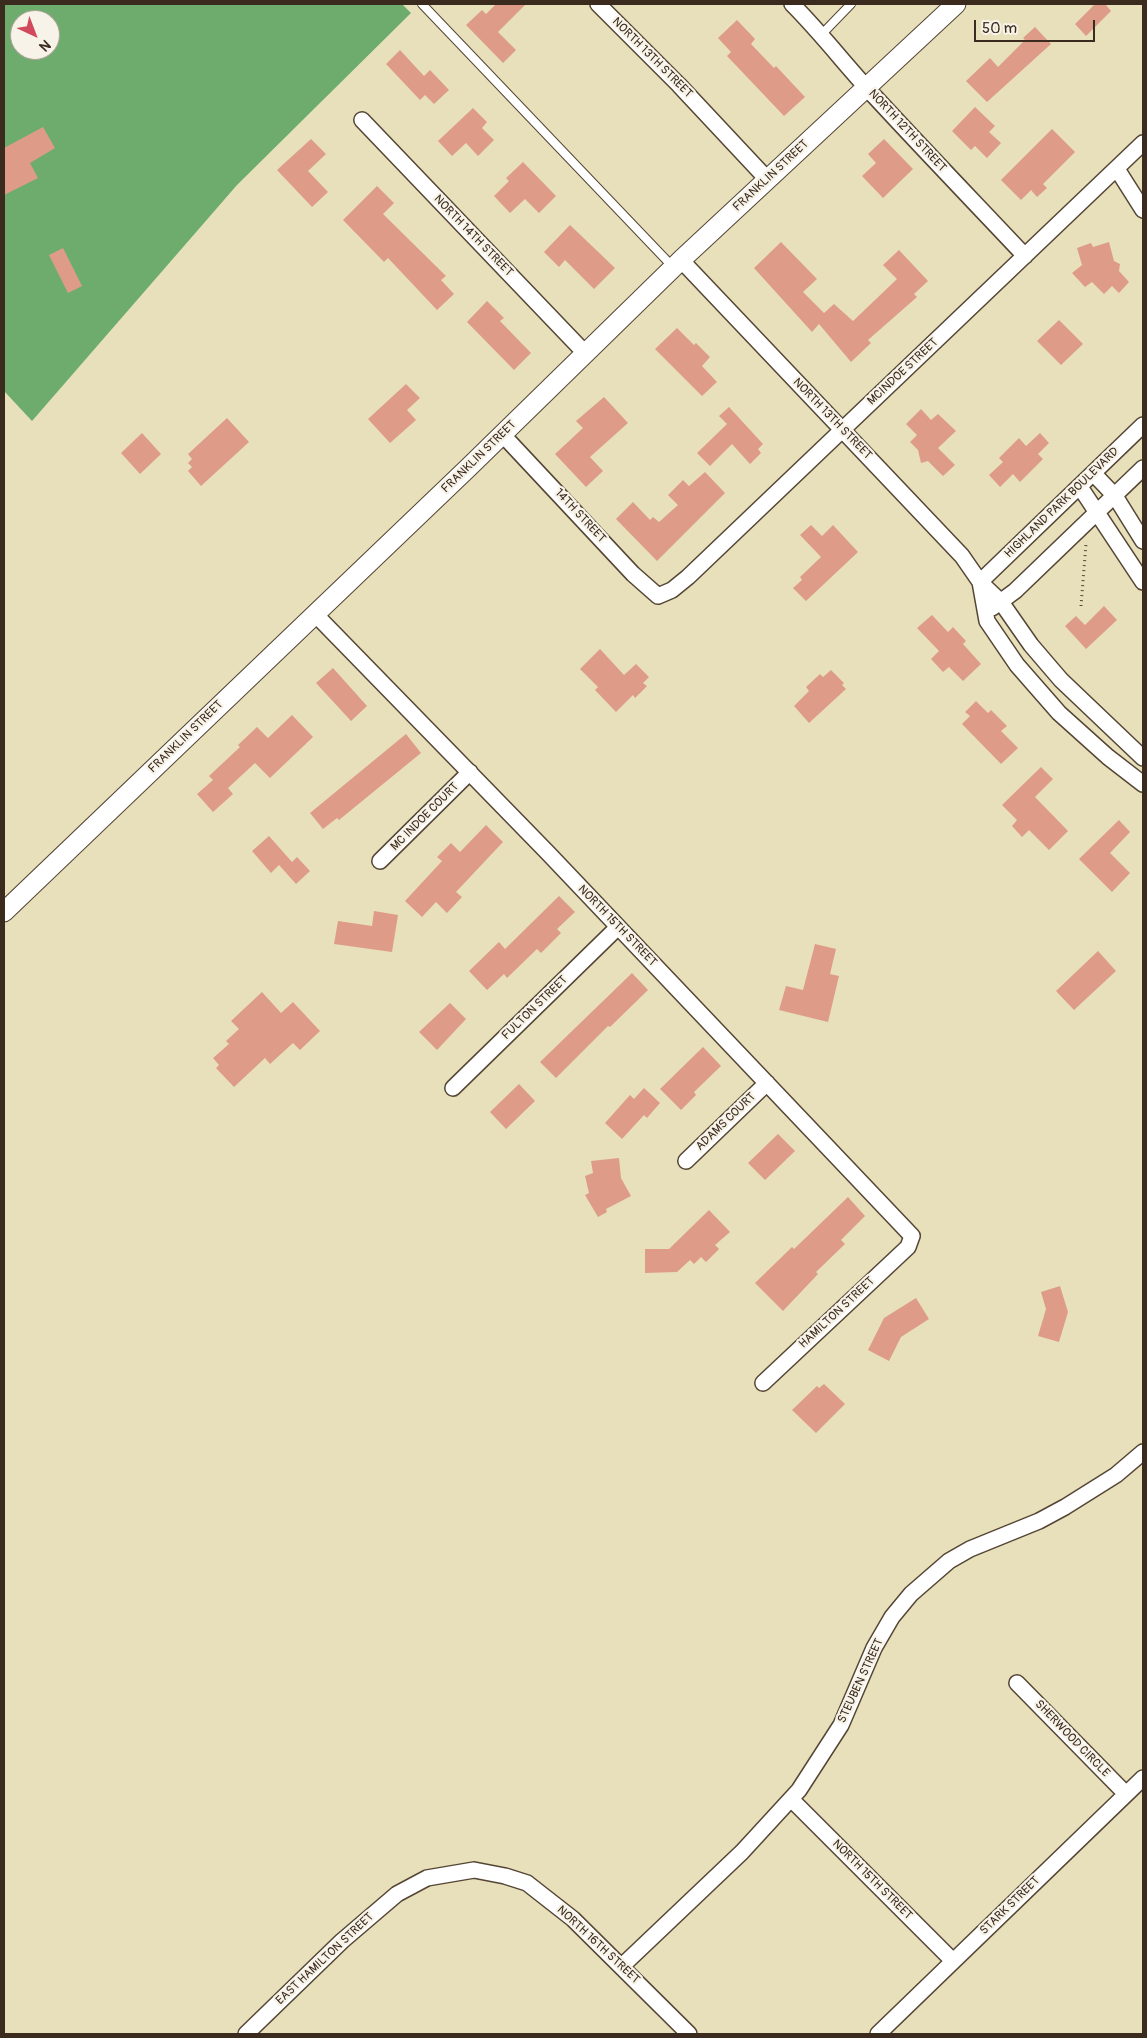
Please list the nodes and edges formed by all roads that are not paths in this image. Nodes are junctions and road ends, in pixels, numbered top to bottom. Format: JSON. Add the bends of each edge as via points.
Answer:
{"nodes":[{"id":1,"x":422,"y":4,"type":"edge"},
{"id":2,"x":598,"y":4,"type":"edge"},
{"id":3,"x":792,"y":4,"type":"edge"},
{"id":4,"x":851,"y":4,"type":"edge"},
{"id":5,"x":956,"y":4,"type":"edge"},
{"id":6,"x":822,"y":34,"type":"junction"},
{"id":7,"x":866,"y":87,"type":"junction"},
{"id":8,"x":362,"y":120,"type":"dead end"},
{"id":9,"x":1142,"y":147,"type":"edge"},
{"id":10,"x":1117,"y":169,"type":"junction"},
{"id":11,"x":767,"y":178,"type":"junction"},
{"id":12,"x":1143,"y":210,"type":"edge"},
{"id":13,"x":1025,"y":256,"type":"junction"},
{"id":14,"x":677,"y":264,"type":"junction"},
{"id":15,"x":585,"y":353,"type":"junction"},
{"id":16,"x":1143,"y":425,"type":"edge"},
{"id":17,"x":842,"y":430,"type":"junction"},
{"id":18,"x":502,"y":434,"type":"junction"},
{"id":19,"x":1143,"y":468,"type":"edge"},
{"id":20,"x":1094,"y":474,"type":"junction"},
{"id":21,"x":1080,"y":487,"type":"junction"},
{"id":22,"x":1114,"y":496,"type":"junction"},
{"id":23,"x":1098,"y":512,"type":"junction"},
{"id":24,"x":1143,"y":541,"type":"edge"},
{"id":25,"x":980,"y":582,"type":"junction"},
{"id":26,"x":1143,"y":582,"type":"edge"},
{"id":27,"x":658,"y":596,"type":"joint"},
{"id":28,"x":1001,"y":602,"type":"junction"},
{"id":29,"x":984,"y":612,"type":"junction"},
{"id":30,"x":315,"y":614,"type":"junction"},
{"id":31,"x":1143,"y":758,"type":"edge"},
{"id":32,"x":470,"y":772,"type":"junction"},
{"id":33,"x":1143,"y":784,"type":"edge"},
{"id":34,"x":380,"y":861,"type":"dead end"},
{"id":35,"x":4,"y":912,"type":"edge"},
{"id":36,"x":618,"y":927,"type":"junction"},
{"id":37,"x":767,"y":1083,"type":"junction"},
{"id":38,"x":453,"y":1088,"type":"dead end"},
{"id":39,"x":686,"y":1161,"type":"dead end"},
{"id":40,"x":910,"y":1242,"type":"joint"},
{"id":41,"x":763,"y":1383,"type":"dead end"},
{"id":42,"x":1140,"y":1461,"type":"edge"},
{"id":43,"x":1017,"y":1683,"type":"dead end"},
{"id":44,"x":1143,"y":1778,"type":"edge"},
{"id":45,"x":1126,"y":1794,"type":"junction"},
{"id":46,"x":791,"y":1799,"type":"junction"},
{"id":47,"x":408,"y":1888,"type":"joint"},
{"id":48,"x":953,"y":1961,"type":"junction"},
{"id":49,"x":622,"y":1966,"type":"junction"},
{"id":50,"x":246,"y":2034,"type":"edge"},
{"id":51,"x":689,"y":2034,"type":"edge"},
{"id":52,"x":878,"y":2034,"type":"edge"}],
"edges":[{"from":1,"to":14,"type":"lane"},
{"from":2,"to":11,"type":"street","name":"NORTH 13TH STREET"},
{"from":3,"to":6,"type":"street","name":"NORTH 12TH STREET"},
{"from":4,"to":6,"type":"lane"},
{"from":5,"to":7,"type":"street","name":"FRANKLIN STREET"},
{"from":6,"to":7,"type":"street","name":"NORTH 12TH STREET"},
{"from":7,"to":11,"type":"street","name":"FRANKLIN STREET"},
{"from":7,"to":13,"type":"street","name":"NORTH 12TH STREET"},
{"from":8,"to":15,"type":"street","name":"NORTH 14TH STREET"},
{"from":9,"to":10,"type":"street","name":"MCINDOE STREET"},
{"from":10,"to":12,"type":"street"},
{"from":10,"to":13,"type":"street","name":"MCINDOE STREET"},
{"from":11,"to":14,"type":"street","name":"FRANKLIN STREET"},
{"from":13,"to":17,"type":"street","name":"MCINDOE STREET"},
{"from":14,"to":15,"type":"street","name":"FRANKLIN STREET"},
{"from":14,"to":17,"type":"street","name":"NORTH 13TH STREET"},
{"from":15,"to":18,"type":"street","name":"FRANKLIN STREET"},
{"from":16,"to":20,"type":"street","name":"HIGHLAND PARK BOULEVARD"},
{"from":17,"to":25,"type":"street","name":"NORTH 13TH STREET","via":[[962,556]]},
{"from":17,"to":27,"type":"street","name":"MCINDOE STREET","via":[[688,577]]},
{"from":18,"to":27,"type":"street","name":"14TH STREET","via":[[633,574]]},
{"from":18,"to":30,"type":"street","name":"FRANKLIN STREET"},
{"from":19,"to":22,"type":"street"},
{"from":20,"to":21,"type":"street","name":"HIGHLAND PARK BOULEVARD"},
{"from":20,"to":22,"type":"street"},
{"from":21,"to":23,"type":"street"},
{"from":21,"to":25,"type":"street","name":"HIGHLAND PARK BOULEVARD"},
{"from":22,"to":23,"type":"street"},
{"from":22,"to":24,"type":"street"},
{"from":23,"to":26,"type":"street"},
{"from":23,"to":28,"type":"street"},
{"from":25,"to":28,"type":"street"},
{"from":25,"to":29,"type":"street"},
{"from":28,"to":29,"type":"street"},
{"from":28,"to":31,"type":"street","via":[[1060,680]]},
{"from":29,"to":33,"type":"street","via":[[1004,648],[1060,713]]},
{"from":30,"to":32,"type":"street","name":"NORTH 15TH STREET"},
{"from":30,"to":35,"type":"street","name":"FRANKLIN STREET"},
{"from":32,"to":34,"type":"street","name":"MC INDOE COURT"},
{"from":32,"to":36,"type":"street","name":"NORTH 15TH STREET"},
{"from":36,"to":37,"type":"street","name":"NORTH 15TH STREET"},
{"from":36,"to":38,"type":"street","name":"FULTON STREET"},
{"from":37,"to":39,"type":"street","name":"ADAMS COURT"},
{"from":37,"to":40,"type":"street","name":"NORTH 15TH STREET","via":[[905,1227],[912,1236]]},
{"from":40,"to":41,"type":"street","name":"HAMILTON STREET"},
{"from":42,"to":46,"type":"street","name":"STEUBEN STREET","via":[[1039,1521],[949,1561],[911,1594],[892,1617],[874,1648],[841,1725]]},
{"from":43,"to":45,"type":"street","name":"SHERWOOD CIRCLE"},
{"from":44,"to":45,"type":"street","name":"STARK STREET"},
{"from":45,"to":48,"type":"street","name":"STARK STREET"},
{"from":46,"to":48,"type":"street","name":"NORTH 15TH STREET"},
{"from":46,"to":49,"type":"street","name":"STEUBEN STREET","via":[[742,1852]]},
{"from":47,"to":49,"type":"street","name":"NORTH 16TH STREET","via":[[427,1878],[474,1870],[527,1883],[573,1919]]},
{"from":47,"to":50,"type":"street","name":"EAST HAMILTON STREET","via":[[342,1941]]},
{"from":48,"to":52,"type":"street","name":"STARK STREET"},
{"from":49,"to":51,"type":"street","name":"NORTH 16TH STREET"}]}
